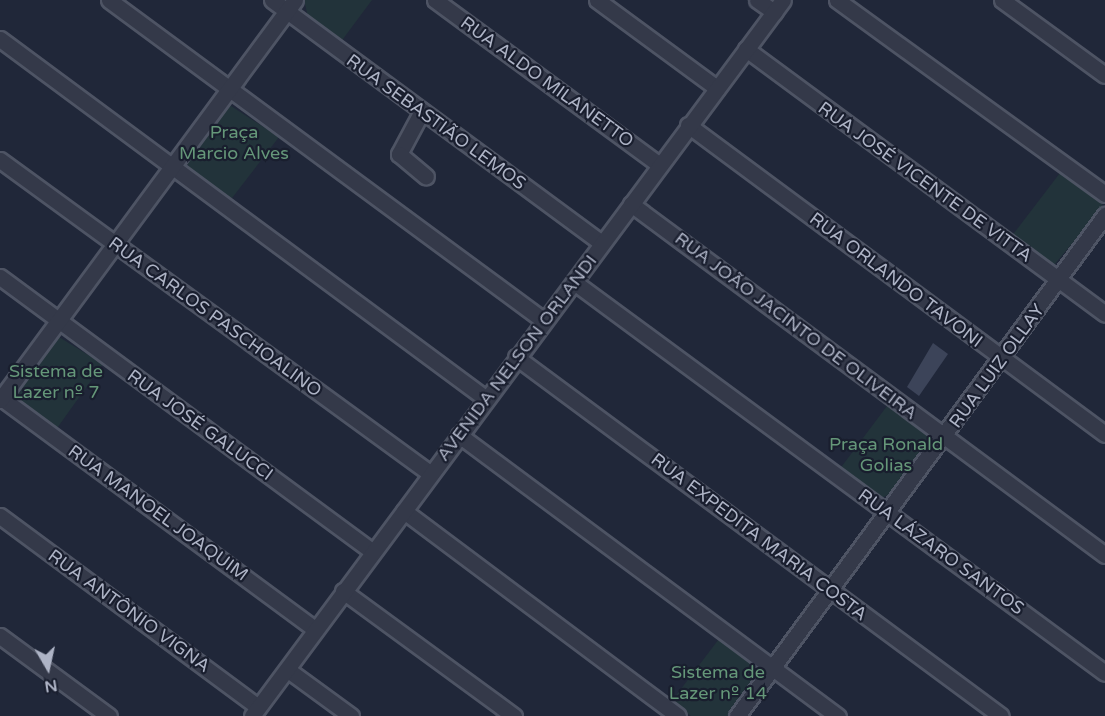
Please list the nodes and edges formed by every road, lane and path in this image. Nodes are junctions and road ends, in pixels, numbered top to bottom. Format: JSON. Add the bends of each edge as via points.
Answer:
{"nodes":[{"id":1,"x":109,"y":0,"type":"edge"},
{"id":2,"x":272,"y":0,"type":"edge"},
{"id":3,"x":435,"y":0,"type":"edge"},
{"id":4,"x":597,"y":0,"type":"edge"},
{"id":5,"x":757,"y":0,"type":"edge"},
{"id":6,"x":837,"y":0,"type":"edge"},
{"id":7,"x":1002,"y":0,"type":"edge"},
{"id":8,"x":291,"y":6,"type":"edge"},
{"id":9,"x":778,"y":6,"type":"edge"},
{"id":10,"x":0,"y":39,"type":"edge"},
{"id":11,"x":746,"y":49,"type":"junction"},
{"id":12,"x":1105,"y":75,"type":"edge"},
{"id":13,"x":717,"y":88,"type":"junction"},
{"id":14,"x":228,"y":90,"type":"junction"},
{"id":15,"x":422,"y":111,"type":"junction"},
{"id":16,"x":688,"y":125,"type":"junction"},
{"id":17,"x":0,"y":160,"type":"edge"},
{"id":18,"x":658,"y":164,"type":"junction"},
{"id":19,"x":170,"y":167,"type":"junction"},
{"id":20,"x":426,"y":177,"type":"dead end"},
{"id":21,"x":1105,"y":194,"type":"edge"},
{"id":22,"x":631,"y":204,"type":"junction"},
{"id":23,"x":1105,"y":215,"type":"edge"},
{"id":24,"x":601,"y":243,"type":"junction"},
{"id":25,"x":116,"y":244,"type":"junction"},
{"id":26,"x":0,"y":277,"type":"edge"},
{"id":27,"x":1059,"y":280,"type":"junction"},
{"id":28,"x":573,"y":282,"type":"junction"},
{"id":29,"x":1105,"y":314,"type":"edge"},
{"id":30,"x":543,"y":320,"type":"junction"},
{"id":31,"x":59,"y":321,"type":"junction"},
{"id":32,"x":516,"y":357,"type":"junction"},
{"id":33,"x":1002,"y":358,"type":"junction"},
{"id":34,"x":0,"y":398,"type":"edge"},
{"id":35,"x":485,"y":398,"type":"junction"},
{"id":36,"x":1105,"y":434,"type":"edge"},
{"id":37,"x":459,"y":435,"type":"junction"},
{"id":38,"x":946,"y":438,"type":"junction"},
{"id":39,"x":431,"y":474,"type":"junction"},
{"id":40,"x":404,"y":511,"type":"junction"},
{"id":41,"x":888,"y":513,"type":"junction"},
{"id":42,"x":0,"y":516,"type":"edge"},
{"id":43,"x":371,"y":551,"type":"junction"},
{"id":44,"x":1105,"y":555,"type":"edge"},
{"id":45,"x":830,"y":590,"type":"junction"},
{"id":46,"x":343,"y":591,"type":"junction"},
{"id":47,"x":315,"y":629,"type":"junction"},
{"id":48,"x":0,"y":636,"type":"edge"},
{"id":49,"x":772,"y":667,"type":"junction"},
{"id":50,"x":288,"y":670,"type":"junction"},
{"id":51,"x":1105,"y":673,"type":"edge"},
{"id":52,"x":255,"y":711,"type":"edge"},
{"id":53,"x":110,"y":716,"type":"edge"},
{"id":54,"x":351,"y":716,"type":"edge"},
{"id":55,"x":514,"y":716,"type":"edge"},
{"id":56,"x":678,"y":716,"type":"edge"},
{"id":57,"x":737,"y":716,"type":"edge"},
{"id":58,"x":838,"y":716,"type":"edge"},
{"id":59,"x":1001,"y":716,"type":"edge"}],
"edges":[{"from":1,"to":14,"type":"street"},
{"from":2,"to":8,"type":"street","name":"RUA SEBASTIÃO LEMOS"},
{"from":3,"to":18,"type":"street","name":"RUA ALDO MILANETTO"},
{"from":4,"to":13,"type":"street"},
{"from":5,"to":9,"type":"street"},
{"from":6,"to":21,"type":"street"},
{"from":7,"to":12,"type":"street"},
{"from":8,"to":14,"type":"street"},
{"from":8,"to":15,"type":"street","name":"RUA SEBASTIÃO LEMOS"},
{"from":9,"to":11,"type":"street","name":"AVENIDA NELSON ORLANDI"},
{"from":10,"to":19,"type":"street"},
{"from":11,"to":13,"type":"street","name":"AVENIDA NELSON ORLANDI"},
{"from":11,"to":27,"type":"street","name":"RUA JOSÉ VICENTE DE VITTA"},
{"from":13,"to":16,"type":"street","name":"AVENIDA NELSON ORLANDI"},
{"from":14,"to":19,"type":"street"},
{"from":14,"to":30,"type":"street"},
{"from":15,"to":20,"type":"street","via":[[399,154]]},
{"from":15,"to":24,"type":"street","name":"RUA SEBASTIÃO LEMOS"},
{"from":16,"to":18,"type":"street","name":"AVENIDA NELSON ORLANDI"},
{"from":16,"to":33,"type":"street","name":"RUA ORLANDO TAVONI"},
{"from":17,"to":25,"type":"street","name":"RUA CARLOS PASCHOALINO"},
{"from":18,"to":22,"type":"street","name":"AVENIDA NELSON ORLANDI"},
{"from":19,"to":25,"type":"street"},
{"from":19,"to":35,"type":"street"},
{"from":22,"to":24,"type":"street","name":"AVENIDA NELSON ORLANDI"},
{"from":22,"to":38,"type":"street","name":"RUA JOÃO JACINTO DE OLIVEIRA"},
{"from":23,"to":27,"type":"street","name":"RUA LUIZ OLLAY"},
{"from":24,"to":28,"type":"street","name":"AVENIDA NELSON ORLANDI"},
{"from":25,"to":31,"type":"street"},
{"from":25,"to":39,"type":"street","name":"RUA CARLOS PASCHOALINO"},
{"from":26,"to":31,"type":"street","name":"RUA JOSÉ GALUCCI"},
{"from":27,"to":29,"type":"street","name":"RUA JOSÉ VICENTE DE VITTA"},
{"from":27,"to":33,"type":"street","name":"RUA LUIZ OLLAY"},
{"from":28,"to":30,"type":"street","name":"AVENIDA NELSON ORLANDI"},
{"from":28,"to":41,"type":"street","name":"RUA LÁZARO SANTOS"},
{"from":30,"to":32,"type":"street","name":"AVENIDA NELSON ORLANDI"},
{"from":31,"to":34,"type":"street"},
{"from":31,"to":43,"type":"street","name":"RUA JOSÉ GALUCCI"},
{"from":32,"to":35,"type":"street","name":"AVENIDA NELSON ORLANDI"},
{"from":32,"to":45,"type":"street","name":"RUA EXPEDITA MARIA COSTA"},
{"from":33,"to":36,"type":"street","name":"RUA ORLANDO TAVONI"},
{"from":33,"to":38,"type":"street","name":"RUA LUIZ OLLAY"},
{"from":34,"to":47,"type":"street","name":"RUA MANOEL JOAQUIM"},
{"from":35,"to":37,"type":"street","name":"AVENIDA NELSON ORLANDI"},
{"from":37,"to":39,"type":"street","name":"AVENIDA NELSON ORLANDI"},
{"from":37,"to":49,"type":"street"},
{"from":38,"to":41,"type":"street","name":"RUA LUIZ OLLAY"},
{"from":38,"to":44,"type":"street","name":"RUA JOÃO JACINTO DE OLIVEIRA"},
{"from":39,"to":40,"type":"street","name":"AVENIDA NELSON ORLANDI"},
{"from":40,"to":43,"type":"street","name":"AVENIDA NELSON ORLANDI"},
{"from":40,"to":56,"type":"street"},
{"from":41,"to":45,"type":"street","name":"RUA LUIZ OLLAY"},
{"from":41,"to":51,"type":"street","name":"RUA LÁZARO SANTOS"},
{"from":42,"to":52,"type":"street","name":"RUA ANTÔNIO VIGNA"},
{"from":43,"to":46,"type":"street","name":"AVENIDA NELSON ORLANDI"},
{"from":45,"to":49,"type":"street","name":"RUA LUIZ OLLAY"},
{"from":45,"to":59,"type":"street","name":"RUA EXPEDITA MARIA COSTA"},
{"from":46,"to":47,"type":"street","name":"AVENIDA NELSON ORLANDI"},
{"from":46,"to":55,"type":"street"},
{"from":47,"to":50,"type":"street","name":"AVENIDA NELSON ORLANDI"},
{"from":48,"to":53,"type":"street"},
{"from":49,"to":57,"type":"street","name":"RUA LUIZ OLLAY"},
{"from":49,"to":58,"type":"street"},
{"from":50,"to":52,"type":"street","name":"AVENIDA NELSON ORLANDI"},
{"from":50,"to":54,"type":"street"}]}
